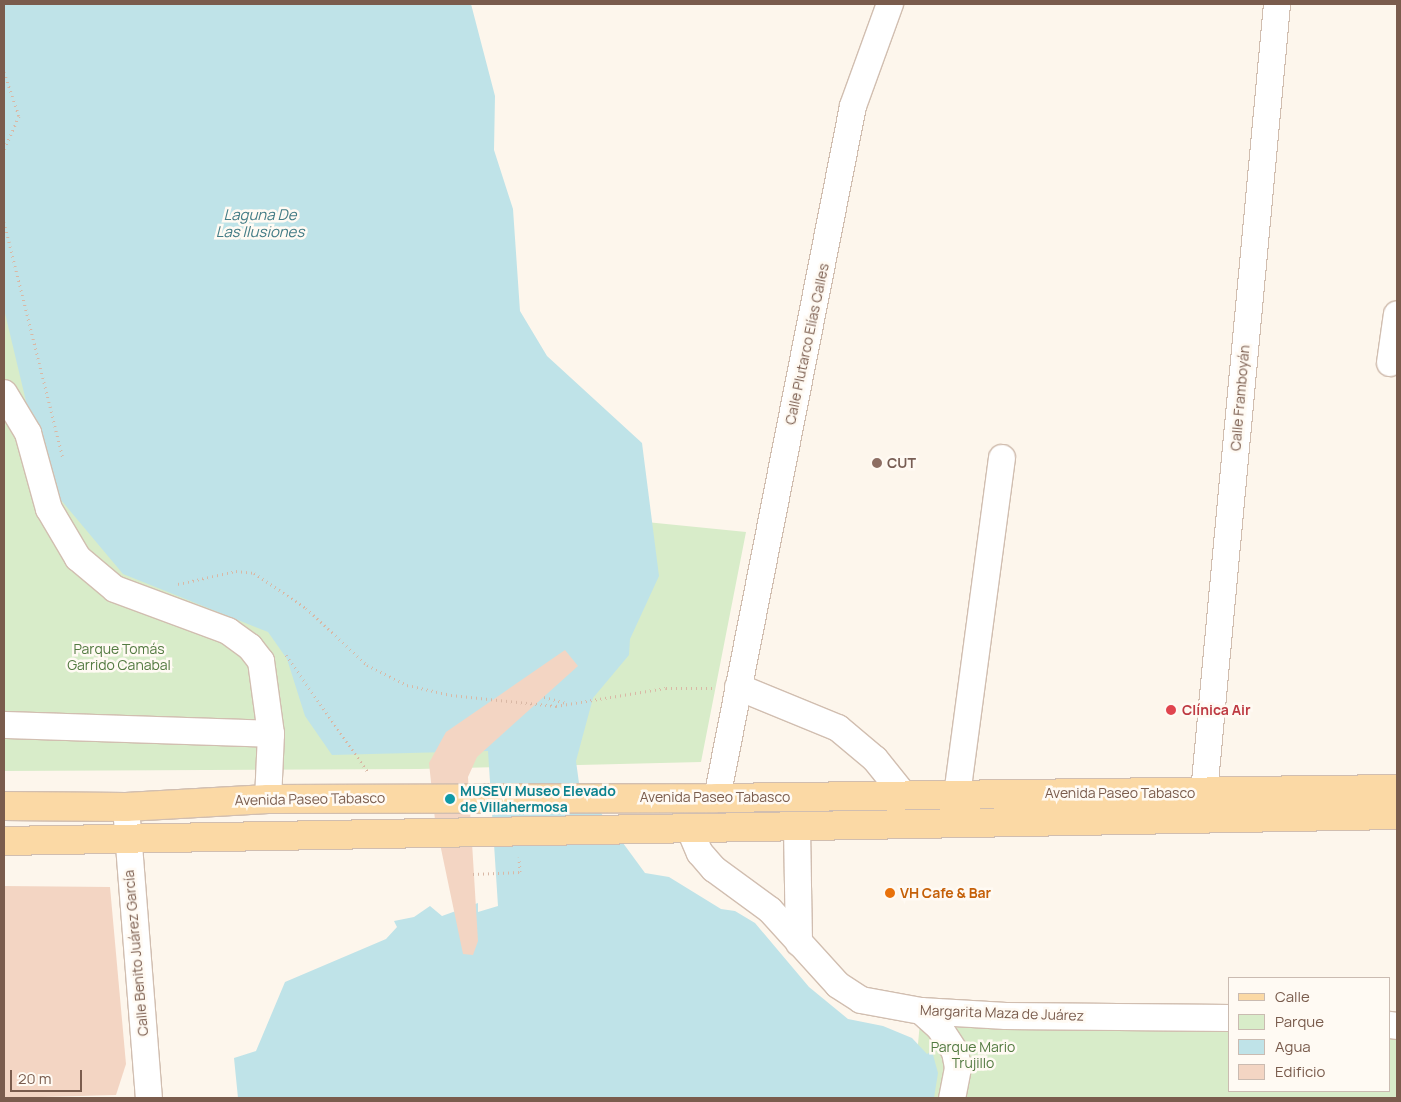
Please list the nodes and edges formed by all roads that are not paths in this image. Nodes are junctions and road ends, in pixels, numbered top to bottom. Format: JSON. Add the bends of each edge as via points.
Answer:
{"nodes":[{"id":1,"x":890,"y":4,"type":"edge"},
{"id":2,"x":1277,"y":4,"type":"edge"},
{"id":3,"x":1397,"y":314,"type":"edge"},
{"id":4,"x":1390,"y":363,"type":"dead end"},
{"id":5,"x":4,"y":393,"type":"edge"},
{"id":6,"x":1002,"y":458,"type":"dead end"},
{"id":7,"x":738,"y":687,"type":"junction"},
{"id":8,"x":4,"y":725,"type":"edge"},
{"id":9,"x":271,"y":734,"type":"junction"},
{"id":10,"x":1397,"y":789,"type":"edge"},
{"id":11,"x":1204,"y":793,"type":"junction"},
{"id":12,"x":904,"y":795,"type":"junction"},
{"id":13,"x":957,"y":795,"type":"junction"},
{"id":14,"x":717,"y":798,"type":"junction"},
{"id":15,"x":268,"y":799,"type":"junction"},
{"id":16,"x":4,"y":806,"type":"edge"},
{"id":17,"x":126,"y":807,"type":"junction"},
{"id":18,"x":1397,"y":815,"type":"edge"},
{"id":19,"x":796,"y":828,"type":"junction"},
{"id":20,"x":690,"y":830,"type":"junction"},
{"id":21,"x":126,"y":840,"type":"junction"},
{"id":22,"x":4,"y":841,"type":"edge"},
{"id":23,"x":799,"y":943,"type":"junction"},
{"id":24,"x":921,"y":1011,"type":"junction"},
{"id":25,"x":1228,"y":1018,"type":"edge"},
{"id":26,"x":149,"y":1098,"type":"edge"},
{"id":27,"x":952,"y":1098,"type":"edge"}],
"edges":[{"from":1,"to":7,"type":"street","name":"Calle Plutarco Elías Calles","via":[[853,106]]},
{"from":2,"to":11,"type":"street","name":"Calle Framboyán"},
{"from":3,"to":4,"type":"street"},
{"from":5,"to":9,"type":"street","via":[[28,433],[49,509],[78,558],[115,589],[228,631],[250,648],[261,661]]},
{"from":6,"to":13,"type":"street"},
{"from":7,"to":12,"type":"street","via":[[838,728],[874,759]]},
{"from":7,"to":14,"type":"street","name":"Calle Plutarco Elías Calles"},
{"from":8,"to":9,"type":"street"},
{"from":9,"to":15,"type":"street"},
{"from":10,"to":11,"type":"main road","name":"Avenida Paseo Tabasco"},
{"from":11,"to":13,"type":"main road","name":"Avenida Paseo Tabasco"},
{"from":12,"to":13,"type":"main road","name":"Avenida Paseo Tabasco"},
{"from":12,"to":14,"type":"main road","name":"Avenida Paseo Tabasco"},
{"from":14,"to":15,"type":"main road","name":"Avenida Paseo Tabasco"},
{"from":15,"to":17,"type":"main road","name":"Avenida Paseo Tabasco"},
{"from":16,"to":17,"type":"main road","name":"Avenida Paseo Tabasco"},
{"from":17,"to":21,"type":"street","name":"Calle Benito Juárez García"},
{"from":18,"to":19,"type":"main road","name":"Avenida Paseo Tabasco"},
{"from":19,"to":20,"type":"main road","name":"Avenida Paseo Tabasco"},
{"from":19,"to":23,"type":"street"},
{"from":20,"to":21,"type":"main road","name":"Avenida Paseo Tabasco"},
{"from":20,"to":23,"type":"street","name":"Margarita Maza de Juárez","via":[[700,853],[714,870],[770,910]]},
{"from":21,"to":22,"type":"main road","name":"Avenida Paseo Tabasco"},
{"from":21,"to":26,"type":"street","name":"Calle Benito Juárez García"},
{"from":23,"to":24,"type":"street","name":"Margarita Maza de Juárez","via":[[848,994]]},
{"from":24,"to":25,"type":"street","name":"Margarita Maza de Juárez"},
{"from":24,"to":27,"type":"street","via":[[939,1027],[955,1052],[958,1068]]}]}
